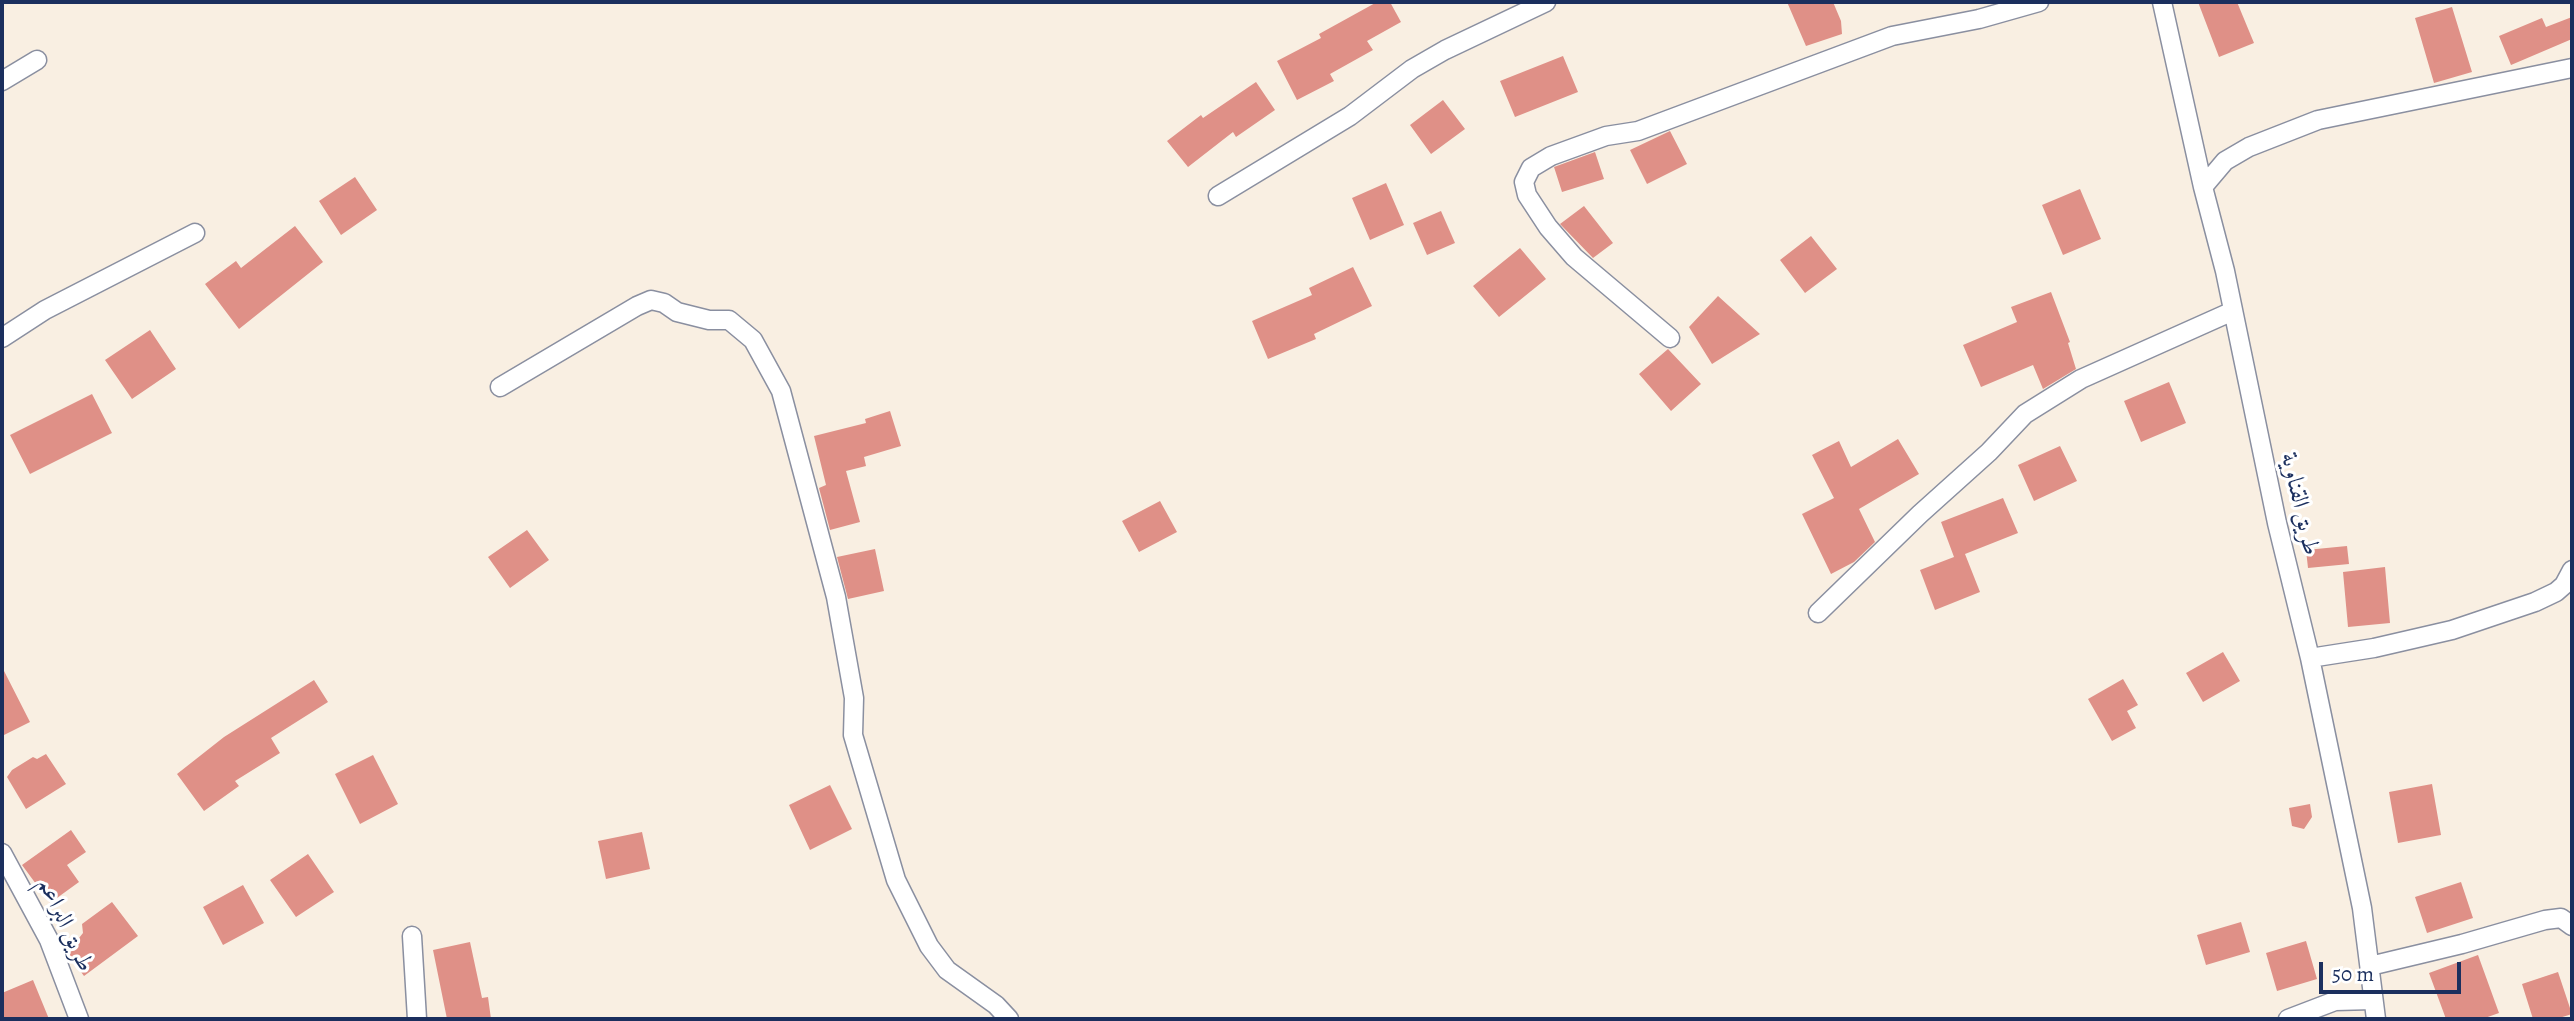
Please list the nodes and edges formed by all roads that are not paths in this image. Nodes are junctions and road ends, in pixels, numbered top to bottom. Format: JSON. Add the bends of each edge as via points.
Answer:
{"nodes":[{"id":1,"x":1546,"y":2,"type":"edge"},
{"id":2,"x":2039,"y":2,"type":"edge"},
{"id":3,"x":2162,"y":2,"type":"edge"},
{"id":4,"x":37,"y":60,"type":"dead end"},
{"id":5,"x":2572,"y":68,"type":"edge"},
{"id":6,"x":2,"y":81,"type":"edge"},
{"id":7,"x":2203,"y":187,"type":"junction"},
{"id":8,"x":1218,"y":196,"type":"dead end"},
{"id":9,"x":195,"y":233,"type":"dead end"},
{"id":10,"x":2233,"y":311,"type":"junction"},
{"id":11,"x":2,"y":338,"type":"edge"},
{"id":12,"x":1670,"y":338,"type":"dead end"},
{"id":13,"x":500,"y":387,"type":"dead end"},
{"id":14,"x":2572,"y":570,"type":"edge"},
{"id":15,"x":1818,"y":614,"type":"dead end"},
{"id":16,"x":2310,"y":658,"type":"junction"},
{"id":17,"x":2,"y":853,"type":"edge"},
{"id":18,"x":2572,"y":926,"type":"edge"},
{"id":19,"x":412,"y":936,"type":"dead end"},
{"id":20,"x":2370,"y":966,"type":"junction"},
{"id":21,"x":2373,"y":1000,"type":"junction"},
{"id":22,"x":79,"y":1019,"type":"edge"},
{"id":23,"x":416,"y":1019,"type":"edge"},
{"id":24,"x":1010,"y":1019,"type":"edge"},
{"id":25,"x":2288,"y":1019,"type":"edge"},
{"id":26,"x":2376,"y":1019,"type":"edge"}],
"edges":[{"from":1,"to":8,"type":"street","via":[[1412,69],[1350,116]]},
{"from":2,"to":12,"type":"street","via":[[1892,36],[1638,131],[1606,136],[1551,156],[1531,168],[1524,182],[1527,195],[1548,227],[1574,257]]},
{"from":3,"to":7,"type":"street","name":"طريق القناوية"},
{"from":4,"to":6,"type":"street"},
{"from":5,"to":7,"type":"street","via":[[2318,120],[2249,147],[2225,161]]},
{"from":7,"to":10,"type":"street","name":"طريق القناوية"},
{"from":9,"to":11,"type":"street","via":[[45,310]]},
{"from":10,"to":15,"type":"street","via":[[2081,379],[2025,414]]},
{"from":10,"to":16,"type":"street","name":"طريق القناوية"},
{"from":13,"to":24,"type":"street","via":[[651,300],[677,312],[729,320],[753,340],[781,391],[802,468],[836,597],[854,698],[853,735],[897,880],[929,946],[947,970]]},
{"from":14,"to":16,"type":"street","via":[[2556,592],[2535,602],[2463,626]]},
{"from":16,"to":20,"type":"street","name":"طريق القناوية"},
{"from":17,"to":22,"type":"street","name":"طريق البراعم","via":[[49,940]]},
{"from":18,"to":20,"type":"street","via":[[2561,918],[2545,920]]},
{"from":19,"to":23,"type":"street"},
{"from":20,"to":21,"type":"street","name":"طريق القناوية"},
{"from":21,"to":25,"type":"street","via":[[2335,1001]]},
{"from":21,"to":26,"type":"street","name":"طريق القناوية"}]}
